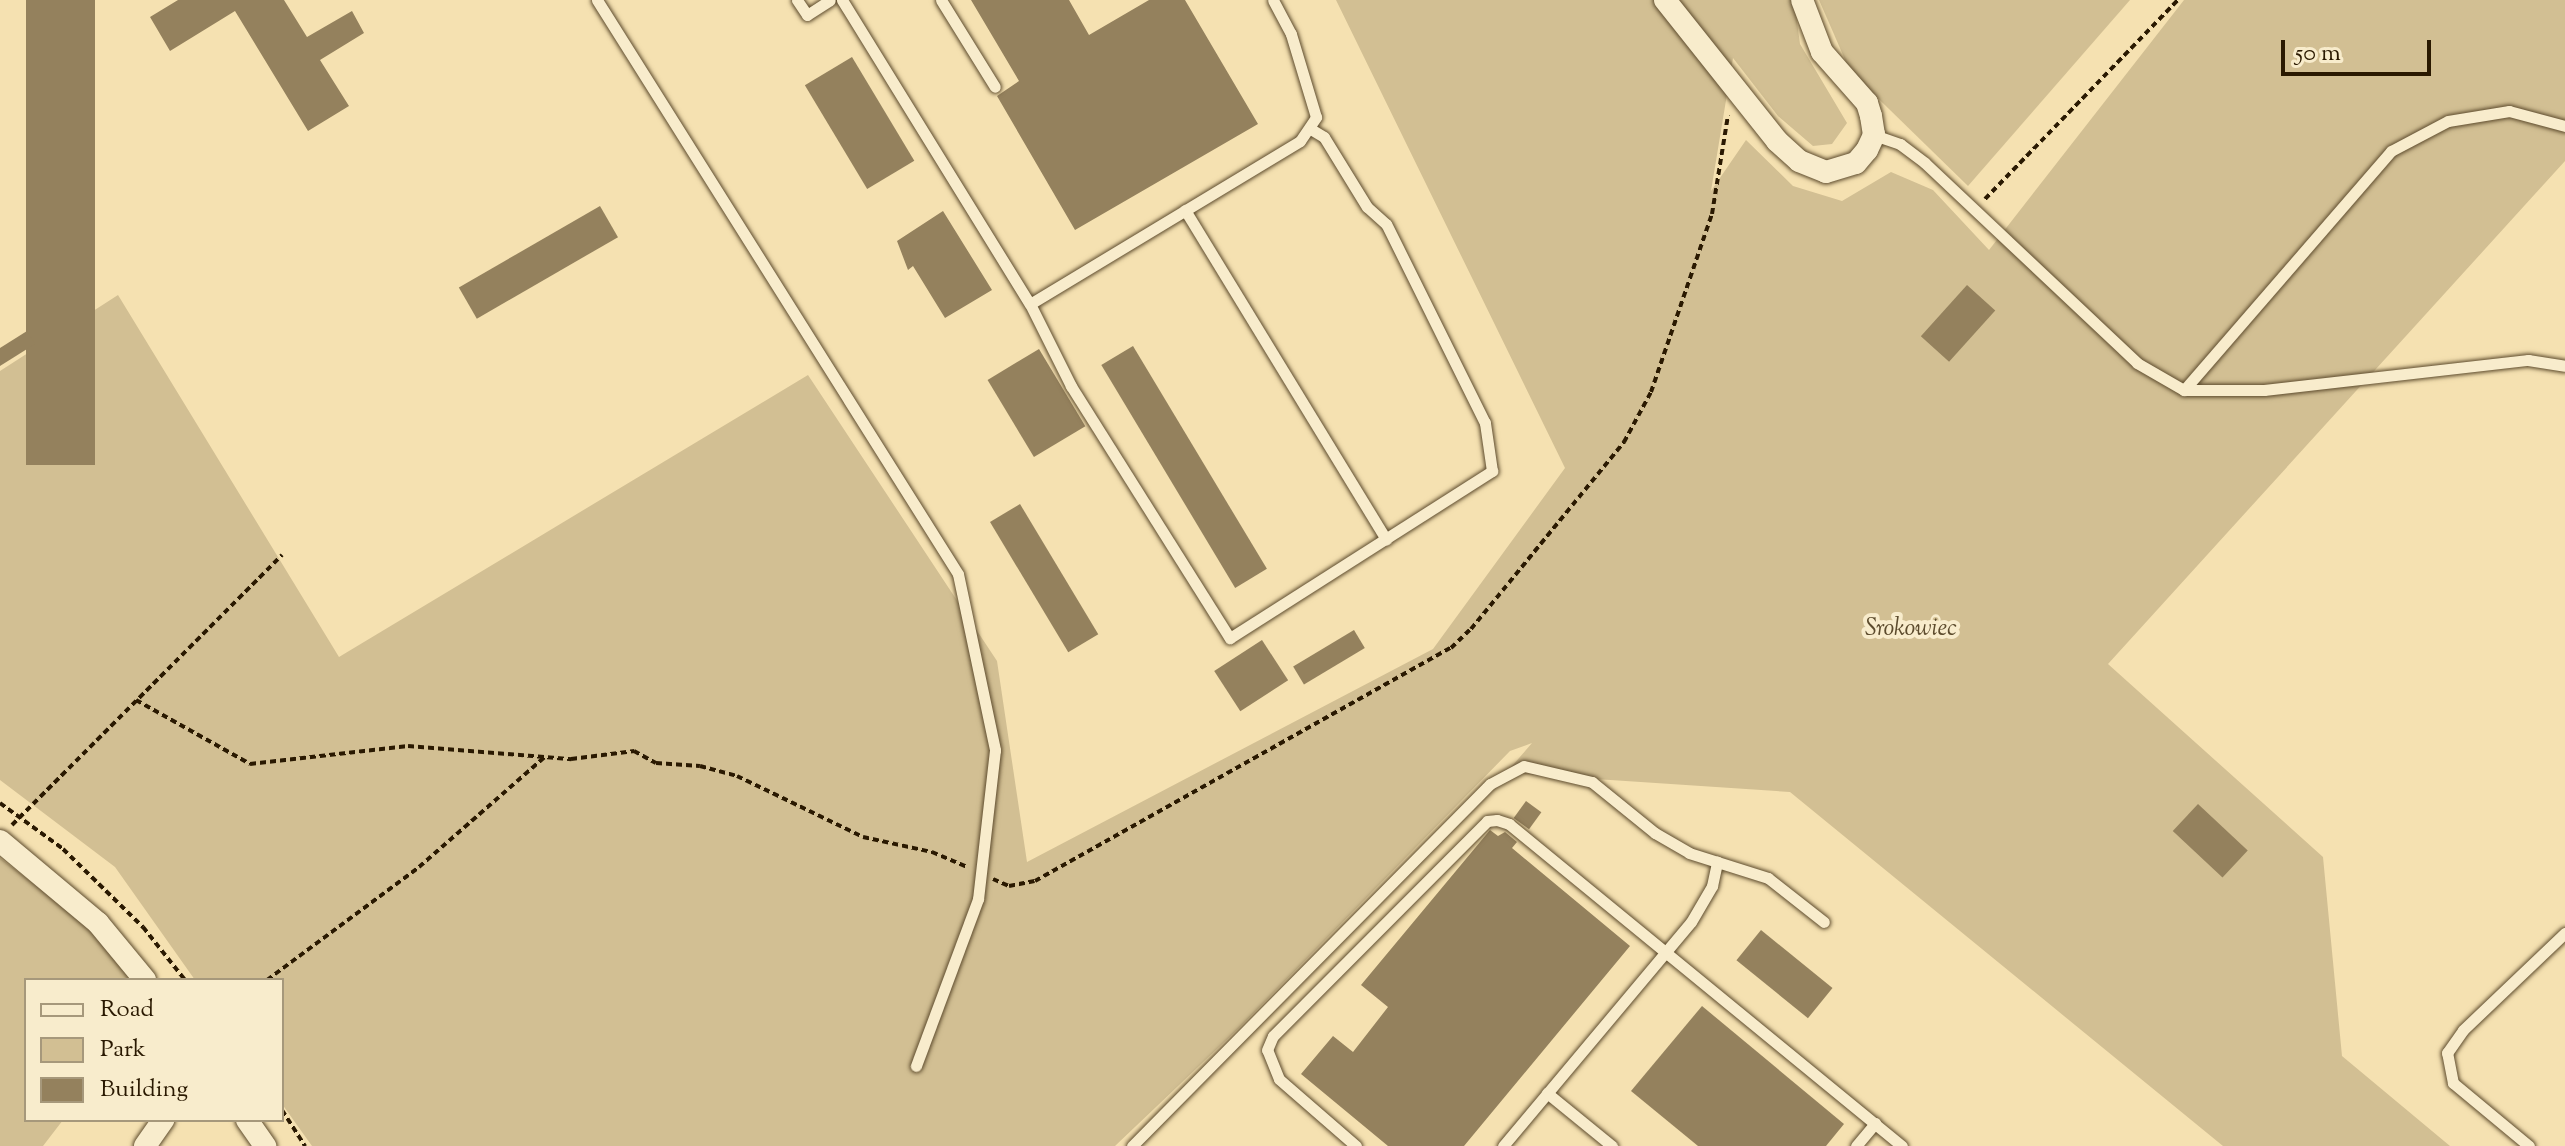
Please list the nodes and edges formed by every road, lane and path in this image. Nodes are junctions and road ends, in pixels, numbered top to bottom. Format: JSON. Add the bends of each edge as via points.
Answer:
{"nodes":[{"id":1,"x":597,"y":0,"type":"edge"},
{"id":2,"x":797,"y":0,"type":"edge"},
{"id":3,"x":830,"y":0,"type":"edge"},
{"id":4,"x":842,"y":0,"type":"edge"},
{"id":5,"x":941,"y":0,"type":"edge"},
{"id":6,"x":1273,"y":0,"type":"edge"},
{"id":7,"x":1665,"y":0,"type":"edge"},
{"id":8,"x":1802,"y":0,"type":"edge"},
{"id":9,"x":2178,"y":0,"type":"edge"},
{"id":10,"x":1733,"y":86,"type":"junction"},
{"id":11,"x":995,"y":87,"type":"dead end"},
{"id":12,"x":2565,"y":126,"type":"edge"},
{"id":13,"x":1309,"y":128,"type":"junction"},
{"id":14,"x":1874,"y":135,"type":"junction"},
{"id":15,"x":1185,"y":210,"type":"junction"},
{"id":16,"x":1973,"y":211,"type":"junction"},
{"id":17,"x":1030,"y":304,"type":"junction"},
{"id":18,"x":2565,"y":366,"type":"edge"},
{"id":19,"x":2184,"y":390,"type":"junction"},
{"id":20,"x":1386,"y":539,"type":"junction"},
{"id":21,"x":282,"y":555,"type":"dead end"},
{"id":22,"x":136,"y":700,"type":"junction"},
{"id":23,"x":546,"y":756,"type":"junction"},
{"id":24,"x":0,"y":803,"type":"edge"},
{"id":25,"x":19,"y":817,"type":"junction"},
{"id":26,"x":5,"y":834,"type":"edge"},
{"id":27,"x":1717,"y":862,"type":"junction"},
{"id":28,"x":981,"y":874,"type":"junction"},
{"id":29,"x":1824,"y":922,"type":"dead end"},
{"id":30,"x":2565,"y":933,"type":"edge"},
{"id":31,"x":1666,"y":952,"type":"junction"},
{"id":32,"x":143,"y":978,"type":"edge"},
{"id":33,"x":183,"y":978,"type":"edge"},
{"id":34,"x":270,"y":978,"type":"edge"},
{"id":35,"x":916,"y":1066,"type":"dead end"},
{"id":36,"x":1547,"y":1093,"type":"junction"},
{"id":37,"x":284,"y":1113,"type":"edge"},
{"id":38,"x":162,"y":1122,"type":"edge"},
{"id":39,"x":248,"y":1122,"type":"edge"},
{"id":40,"x":1875,"y":1123,"type":"junction"},
{"id":41,"x":145,"y":1146,"type":"edge"},
{"id":42,"x":265,"y":1146,"type":"edge"},
{"id":43,"x":305,"y":1146,"type":"edge"},
{"id":44,"x":1132,"y":1146,"type":"edge"},
{"id":45,"x":1356,"y":1146,"type":"edge"},
{"id":46,"x":1503,"y":1146,"type":"edge"},
{"id":47,"x":1612,"y":1146,"type":"edge"},
{"id":48,"x":1856,"y":1146,"type":"edge"},
{"id":49,"x":1902,"y":1146,"type":"edge"},
{"id":50,"x":2529,"y":1146,"type":"edge"}],
"edges":[{"from":1,"to":28,"type":"lane","via":[[958,574],[995,750]]},
{"from":2,"to":3,"type":"lane","via":[[807,15]]},
{"from":4,"to":17,"type":"lane"},
{"from":5,"to":11,"type":"lane"},
{"from":6,"to":13,"type":"lane","via":[[1291,34],[1316,117]]},
{"from":7,"to":10,"type":"street"},
{"from":8,"to":14,"type":"street","via":[[1822,52],[1867,103]]},
{"from":9,"to":16,"type":"path"},
{"from":10,"to":14,"type":"street","via":[[1799,161],[1826,172],[1856,163]]},
{"from":10,"to":28,"type":"path","via":[[1712,214],[1651,392],[1624,442],[1471,629],[1451,648],[1035,881],[1009,886]]},
{"from":12,"to":19,"type":"lane","via":[[2509,111],[2448,121],[2391,151]]},
{"from":13,"to":15,"type":"lane","via":[[1300,141]]},
{"from":13,"to":20,"type":"lane","via":[[1324,137],[1367,207],[1386,224],[1493,449],[1492,471]]},
{"from":14,"to":16,"type":"lane","via":[[1900,144],[1925,163]]},
{"from":15,"to":17,"type":"lane"},
{"from":15,"to":20,"type":"lane"},
{"from":16,"to":19,"type":"lane","via":[[2137,363]]},
{"from":17,"to":20,"type":"lane","via":[[1071,386],[1230,638]]},
{"from":18,"to":19,"type":"lane","via":[[2528,360],[2264,390]]},
{"from":21,"to":22,"type":"path"},
{"from":22,"to":23,"type":"path","via":[[250,764],[408,746]]},
{"from":22,"to":25,"type":"path"},
{"from":23,"to":28,"type":"path","via":[[571,759],[634,751],[656,763],[700,766],[737,776],[863,837],[932,852]]},
{"from":23,"to":34,"type":"path","via":[[419,867]]},
{"from":24,"to":25,"type":"path"},
{"from":25,"to":26,"type":"path"},
{"from":25,"to":33,"type":"path","via":[[63,849],[143,927]]},
{"from":26,"to":32,"type":"street","via":[[98,923]]},
{"from":27,"to":29,"type":"lane","via":[[1768,878]]},
{"from":27,"to":31,"type":"lane","via":[[1712,886]]},
{"from":27,"to":44,"type":"lane","via":[[1655,833],[1592,782],[1546,768],[1524,766],[1506,773]]},
{"from":28,"to":35,"type":"lane","via":[[968,938]]},
{"from":30,"to":50,"type":"lane","via":[[2463,1030],[2447,1053],[2453,1083]]},
{"from":31,"to":36,"type":"lane"},
{"from":31,"to":40,"type":"lane"},
{"from":31,"to":45,"type":"lane","via":[[1509,824],[1487,821],[1273,1036],[1267,1050],[1279,1079]]},
{"from":36,"to":46,"type":"lane"},
{"from":36,"to":47,"type":"lane"},
{"from":37,"to":43,"type":"path"},
{"from":38,"to":41,"type":"street"},
{"from":39,"to":42,"type":"street"},
{"from":40,"to":48,"type":"lane"},
{"from":40,"to":49,"type":"lane"}]}
